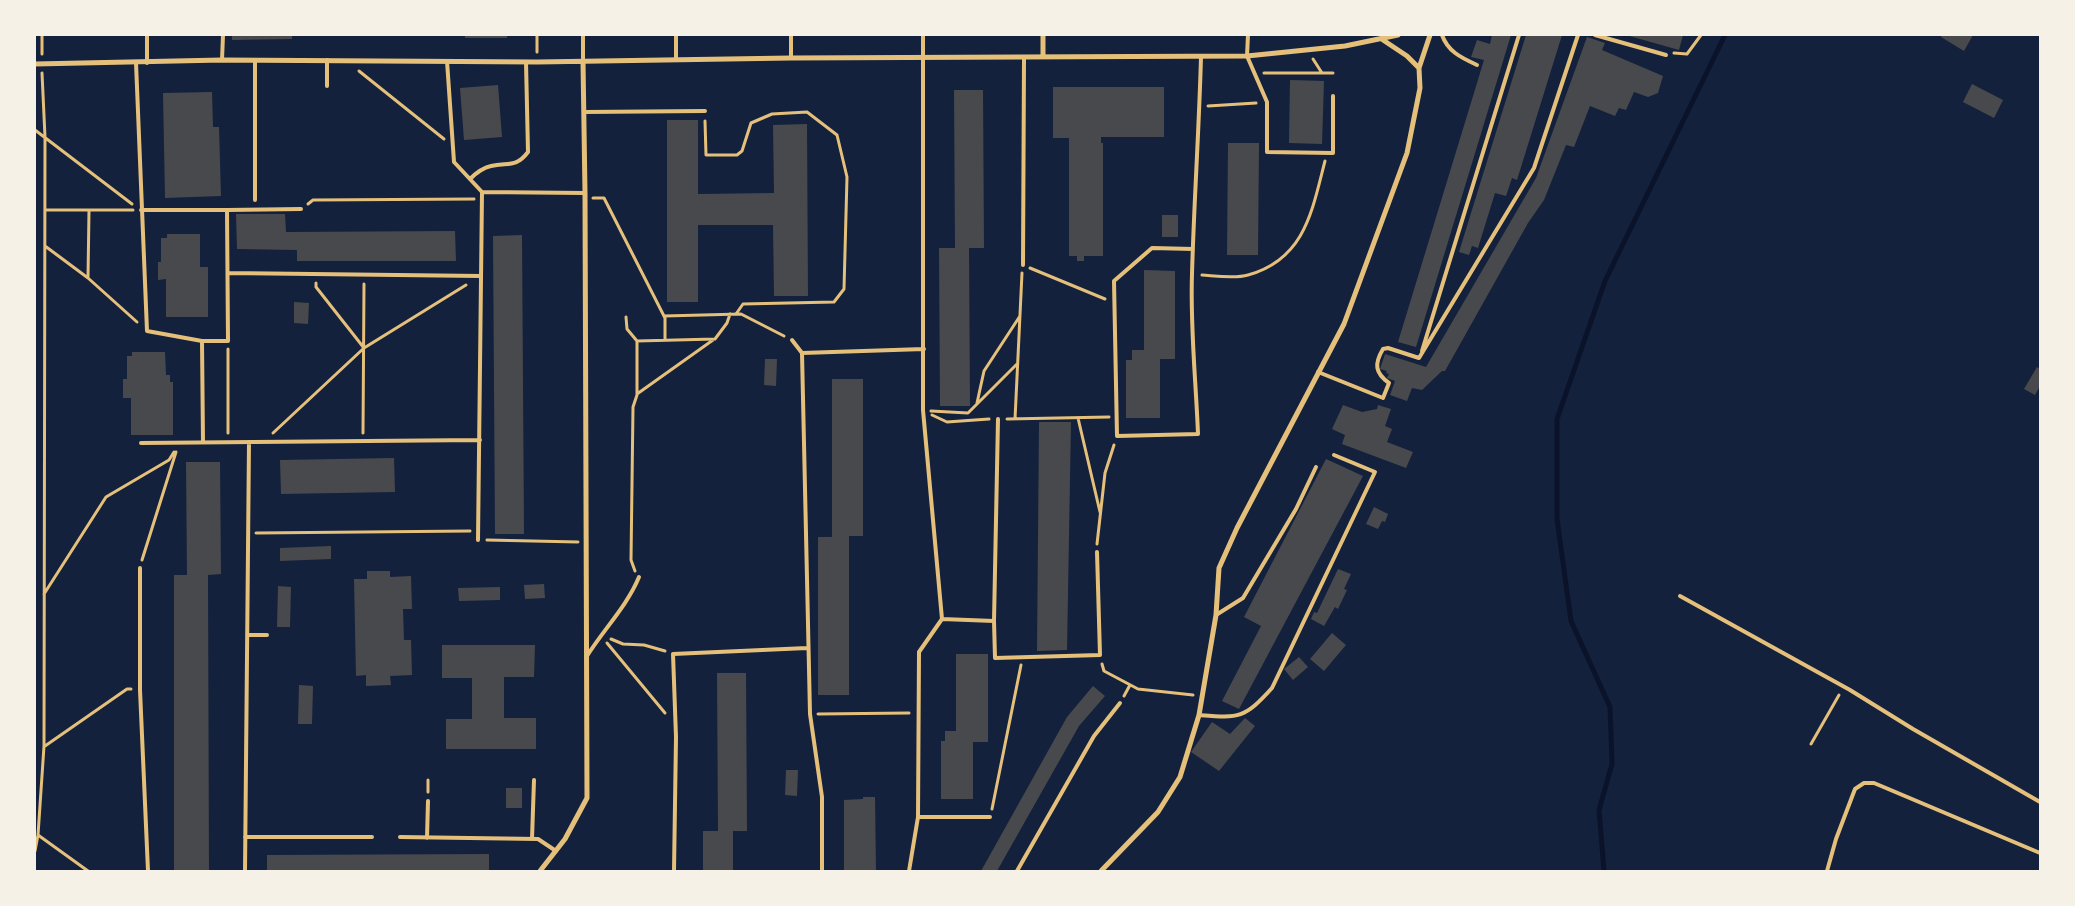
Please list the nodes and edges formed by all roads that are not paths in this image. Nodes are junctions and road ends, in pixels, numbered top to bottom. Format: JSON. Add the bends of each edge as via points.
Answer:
{"nodes":[{"id":1,"x":147,"y":35,"type":"edge"},
{"id":2,"x":223,"y":35,"type":"edge"},
{"id":3,"x":583,"y":35,"type":"edge"},
{"id":4,"x":676,"y":35,"type":"edge"},
{"id":5,"x":791,"y":35,"type":"edge"},
{"id":6,"x":923,"y":35,"type":"edge"},
{"id":7,"x":1043,"y":35,"type":"edge"},
{"id":8,"x":1248,"y":35,"type":"edge"},
{"id":9,"x":1398,"y":35,"type":"edge"},
{"id":10,"x":1430,"y":35,"type":"edge"},
{"id":11,"x":1442,"y":35,"type":"edge"},
{"id":12,"x":1519,"y":35,"type":"edge"},
{"id":13,"x":1578,"y":35,"type":"edge"},
{"id":14,"x":1595,"y":35,"type":"edge"},
{"id":15,"x":1383,"y":40,"type":"junction"},
{"id":16,"x":1666,"y":55,"type":"dead end"},
{"id":17,"x":1247,"y":56,"type":"junction"},
{"id":18,"x":1043,"y":57,"type":"junction"},
{"id":19,"x":1201,"y":57,"type":"junction"},
{"id":20,"x":791,"y":58,"type":"junction"},
{"id":21,"x":923,"y":58,"type":"junction"},
{"id":22,"x":1024,"y":58,"type":"junction"},
{"id":23,"x":676,"y":59,"type":"junction"},
{"id":24,"x":222,"y":60,"type":"junction"},
{"id":25,"x":255,"y":60,"type":"junction"},
{"id":26,"x":327,"y":60,"type":"junction"},
{"id":27,"x":448,"y":61,"type":"junction"},
{"id":28,"x":583,"y":61,"type":"junction"},
{"id":29,"x":526,"y":62,"type":"junction"},
{"id":30,"x":136,"y":63,"type":"junction"},
{"id":31,"x":147,"y":63,"type":"junction"},
{"id":32,"x":35,"y":64,"type":"edge"},
{"id":33,"x":1477,"y":65,"type":"dead end"},
{"id":34,"x":1419,"y":68,"type":"junction"},
{"id":35,"x":327,"y":86,"type":"dead end"},
{"id":36,"x":1333,"y":96,"type":"dead end"},
{"id":37,"x":705,"y":111,"type":"road end"},
{"id":38,"x":584,"y":112,"type":"junction"},
{"id":39,"x":470,"y":179,"type":"junction"},
{"id":40,"x":482,"y":192,"type":"junction"},
{"id":41,"x":585,"y":195,"type":"junction"},
{"id":42,"x":255,"y":200,"type":"dead end"},
{"id":43,"x":301,"y":209,"type":"road end"},
{"id":44,"x":141,"y":210,"type":"junction"},
{"id":45,"x":227,"y":210,"type":"junction"},
{"id":46,"x":1193,"y":249,"type":"junction"},
{"id":47,"x":1023,"y":265,"type":"road end"},
{"id":48,"x":228,"y":273,"type":"junction"},
{"id":49,"x":481,"y":276,"type":"junction"},
{"id":50,"x":792,"y":340,"type":"road end"},
{"id":51,"x":202,"y":341,"type":"junction"},
{"id":52,"x":924,"y":349,"type":"junction"},
{"id":53,"x":802,"y":353,"type":"junction"},
{"id":54,"x":1420,"y":358,"type":"junction"},
{"id":55,"x":1318,"y":372,"type":"junction"},
{"id":56,"x":998,"y":419,"type":"road end"},
{"id":57,"x":480,"y":440,"type":"junction"},
{"id":58,"x":202,"y":442,"type":"junction"},
{"id":59,"x":249,"y":442,"type":"junction"},
{"id":60,"x":141,"y":443,"type":"dead end"},
{"id":61,"x":1334,"y":455,"type":"dead end"},
{"id":62,"x":1316,"y":467,"type":"dead end"},
{"id":63,"x":478,"y":540,"type":"road end"},
{"id":64,"x":1096,"y":552,"type":"road end"},
{"id":65,"x":140,"y":568,"type":"road end"},
{"id":66,"x":639,"y":577,"type":"road end"},
{"id":67,"x":1680,"y":596,"type":"dead end"},
{"id":68,"x":1216,"y":615,"type":"junction"},
{"id":69,"x":942,"y":619,"type":"junction"},
{"id":70,"x":994,"y":621,"type":"junction"},
{"id":71,"x":247,"y":635,"type":"junction"},
{"id":72,"x":267,"y":635,"type":"dead end"},
{"id":73,"x":808,"y":648,"type":"junction"},
{"id":74,"x":586,"y":658,"type":"junction"},
{"id":75,"x":1120,"y":703,"type":"dead end"},
{"id":76,"x":1199,"y":715,"type":"junction"},
{"id":77,"x":534,"y":780,"type":"dead end"},
{"id":78,"x":428,"y":801,"type":"dead end"},
{"id":79,"x":2040,"y":802,"type":"edge"},
{"id":80,"x":918,"y":817,"type":"junction"},
{"id":81,"x":990,"y":817,"type":"road end"},
{"id":82,"x":245,"y":837,"type":"junction"},
{"id":83,"x":372,"y":837,"type":"dead end"},
{"id":84,"x":400,"y":837,"type":"dead end"},
{"id":85,"x":426,"y":838,"type":"junction"},
{"id":86,"x":532,"y":839,"type":"junction"},
{"id":87,"x":556,"y":851,"type":"junction"},
{"id":88,"x":2040,"y":853,"type":"edge"},
{"id":89,"x":148,"y":871,"type":"edge"},
{"id":90,"x":245,"y":871,"type":"edge"},
{"id":91,"x":540,"y":871,"type":"edge"},
{"id":92,"x":674,"y":871,"type":"edge"},
{"id":93,"x":822,"y":871,"type":"edge"},
{"id":94,"x":909,"y":871,"type":"edge"},
{"id":95,"x":1017,"y":871,"type":"edge"},
{"id":96,"x":1102,"y":871,"type":"edge"},
{"id":97,"x":1827,"y":871,"type":"edge"}],
"edges":[{"from":1,"to":31,"type":"lane"},
{"from":2,"to":24,"type":"lane"},
{"from":3,"to":28,"type":"lane"},
{"from":4,"to":23,"type":"lane"},
{"from":5,"to":20,"type":"lane"},
{"from":6,"to":21,"type":"lane"},
{"from":7,"to":18,"type":"street"},
{"from":8,"to":17,"type":"lane"},
{"from":9,"to":15,"type":"street"},
{"from":10,"to":34,"type":"street"},
{"from":11,"to":33,"type":"lane","via":[[1444,43],[1456,56]]},
{"from":12,"to":54,"type":"lane"},
{"from":13,"to":54,"type":"lane","via":[[1534,168]]},
{"from":14,"to":16,"type":"lane"},
{"from":15,"to":17,"type":"street"},
{"from":15,"to":34,"type":"street"},
{"from":17,"to":19,"type":"street"},
{"from":17,"to":36,"type":"lane","via":[[1267,102],[1267,152],[1333,153]]},
{"from":18,"to":19,"type":"street"},
{"from":18,"to":22,"type":"street"},
{"from":19,"to":46,"type":"lane"},
{"from":20,"to":21,"type":"street"},
{"from":20,"to":23,"type":"street"},
{"from":21,"to":22,"type":"street"},
{"from":21,"to":52,"type":"lane"},
{"from":22,"to":47,"type":"lane"},
{"from":23,"to":28,"type":"street"},
{"from":24,"to":25,"type":"street"},
{"from":24,"to":31,"type":"street"},
{"from":25,"to":26,"type":"street"},
{"from":25,"to":42,"type":"lane"},
{"from":26,"to":27,"type":"street"},
{"from":26,"to":35,"type":"lane"},
{"from":27,"to":29,"type":"street"},
{"from":27,"to":39,"type":"lane","via":[[454,162]]},
{"from":28,"to":29,"type":"street"},
{"from":28,"to":38,"type":"street"},
{"from":29,"to":39,"type":"lane","via":[[528,152],[522,160],[490,166]]},
{"from":30,"to":31,"type":"street"},
{"from":30,"to":32,"type":"street"},
{"from":30,"to":44,"type":"lane"},
{"from":34,"to":55,"type":"street","via":[[1420,88],[1407,153],[1344,324]]},
{"from":37,"to":38,"type":"lane"},
{"from":38,"to":41,"type":"street"},
{"from":39,"to":40,"type":"lane"},
{"from":40,"to":41,"type":"lane"},
{"from":40,"to":49,"type":"lane"},
{"from":41,"to":74,"type":"street"},
{"from":43,"to":45,"type":"lane"},
{"from":44,"to":45,"type":"lane"},
{"from":44,"to":51,"type":"lane","via":[[146,331]]},
{"from":45,"to":48,"type":"lane"},
{"from":46,"to":46,"type":"lane","via":[[1152,248],[1114,281],[1117,436],[1198,434]]},
{"from":48,"to":49,"type":"lane"},
{"from":48,"to":51,"type":"lane","via":[[228,341]]},
{"from":49,"to":57,"type":"lane"},
{"from":50,"to":53,"type":"lane"},
{"from":51,"to":58,"type":"lane"},
{"from":52,"to":53,"type":"lane"},
{"from":52,"to":69,"type":"lane","via":[[923,410]]},
{"from":53,"to":73,"type":"lane"},
{"from":54,"to":55,"type":"lane","via":[[1388,348],[1383,350],[1376,366],[1378,374],[1389,383],[1383,398]]},
{"from":55,"to":68,"type":"street","via":[[1236,528],[1220,568]]},
{"from":56,"to":70,"type":"lane"},
{"from":57,"to":59,"type":"lane"},
{"from":57,"to":63,"type":"lane"},
{"from":58,"to":59,"type":"lane"},
{"from":58,"to":60,"type":"lane"},
{"from":59,"to":71,"type":"lane"},
{"from":61,"to":76,"type":"lane","via":[[1375,472],[1272,688],[1258,704],[1238,716]]},
{"from":62,"to":68,"type":"lane","via":[[1296,509],[1243,598]]},
{"from":64,"to":70,"type":"lane","via":[[1100,655],[995,658]]},
{"from":65,"to":89,"type":"lane","via":[[140,690]]},
{"from":66,"to":74,"type":"lane","via":[[632,595]]},
{"from":67,"to":79,"type":"lane","via":[[1844,686],[1913,730]]},
{"from":68,"to":76,"type":"street"},
{"from":69,"to":70,"type":"lane"},
{"from":69,"to":80,"type":"lane","via":[[919,652]]},
{"from":71,"to":72,"type":"lane"},
{"from":71,"to":82,"type":"lane"},
{"from":73,"to":92,"type":"lane","via":[[673,654]]},
{"from":73,"to":93,"type":"lane","via":[[810,714],[822,797]]},
{"from":74,"to":87,"type":"street","via":[[587,798]]},
{"from":75,"to":95,"type":"lane","via":[[1094,736]]},
{"from":76,"to":96,"type":"street","via":[[1180,776],[1158,812]]},
{"from":77,"to":86,"type":"lane"},
{"from":78,"to":85,"type":"lane"},
{"from":80,"to":81,"type":"lane"},
{"from":80,"to":94,"type":"lane"},
{"from":82,"to":83,"type":"lane"},
{"from":82,"to":90,"type":"lane"},
{"from":84,"to":85,"type":"lane"},
{"from":85,"to":86,"type":"lane"},
{"from":86,"to":87,"type":"lane","via":[[538,839]]},
{"from":87,"to":91,"type":"street"},
{"from":88,"to":97,"type":"lane","via":[[1874,783],[1864,783],[1855,789]]}]}
